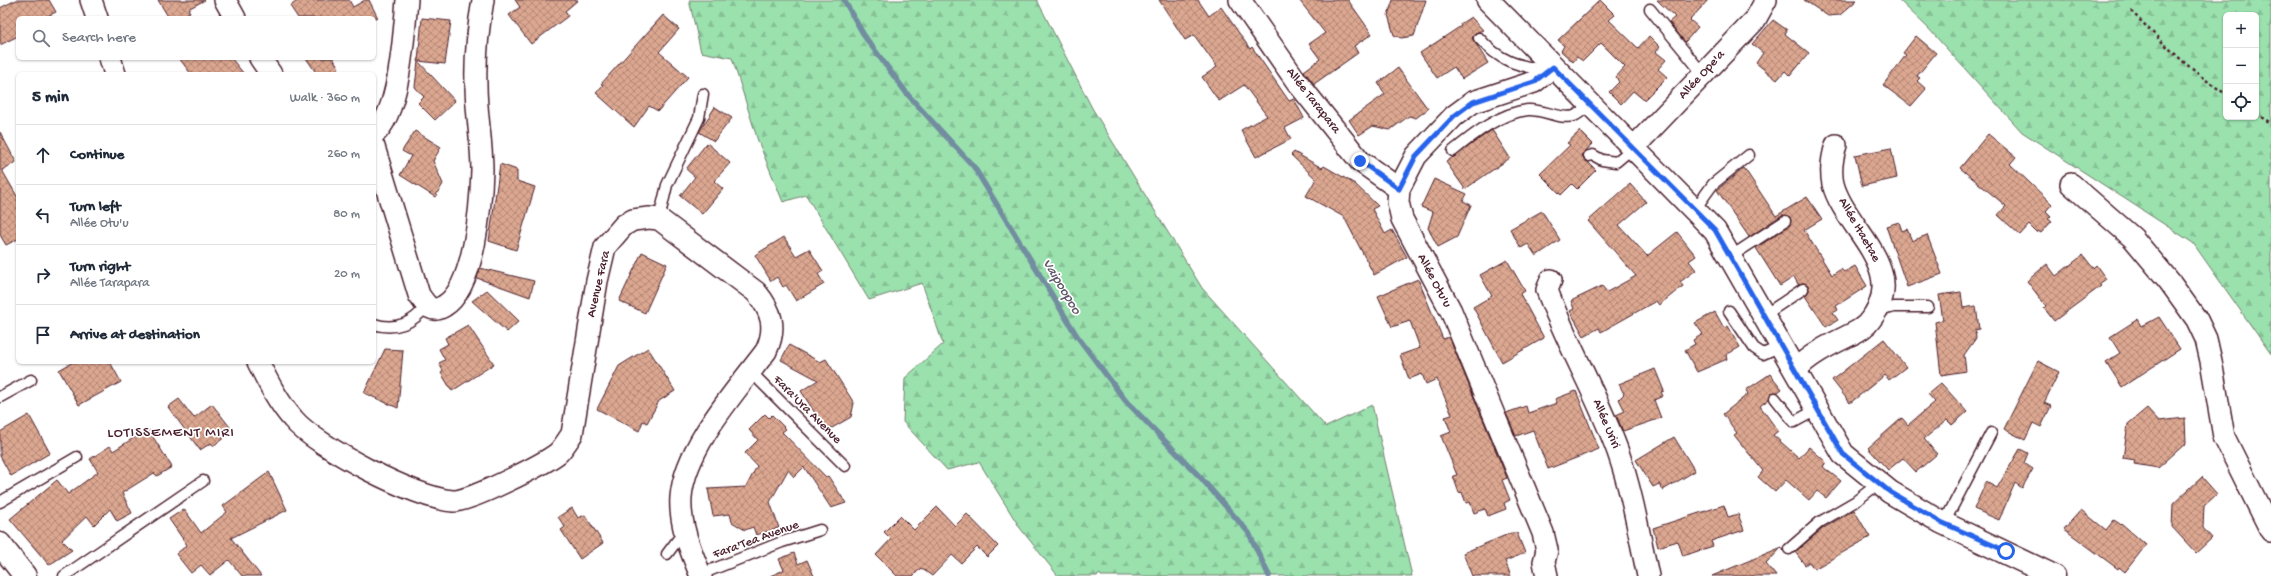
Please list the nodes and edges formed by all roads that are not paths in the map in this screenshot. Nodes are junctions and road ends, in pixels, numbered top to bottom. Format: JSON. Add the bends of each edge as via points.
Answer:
{"nodes":[{"id":1,"x":91,"y":0,"type":"edge"},
{"id":2,"x":225,"y":0,"type":"edge"},
{"id":3,"x":407,"y":0,"type":"edge"},
{"id":4,"x":483,"y":0,"type":"edge"},
{"id":5,"x":1240,"y":0,"type":"edge"},
{"id":6,"x":1488,"y":0,"type":"edge"},
{"id":7,"x":1766,"y":0,"type":"edge"},
{"id":8,"x":1650,"y":9,"type":"dead end"},
{"id":9,"x":96,"y":16,"type":"edge"},
{"id":10,"x":234,"y":16,"type":"edge"},
{"id":11,"x":1479,"y":38,"type":"dead end"},
{"id":12,"x":111,"y":60,"type":"edge"},
{"id":13,"x":261,"y":60,"type":"edge"},
{"id":14,"x":1551,"y":69,"type":"junction"},
{"id":15,"x":115,"y":72,"type":"edge"},
{"id":16,"x":270,"y":72,"type":"edge"},
{"id":17,"x":1704,"y":74,"type":"junction"},
{"id":18,"x":703,"y":94,"type":"dead end"},
{"id":19,"x":1591,"y":104,"type":"junction"},
{"id":20,"x":376,"y":132,"type":"edge"},
{"id":21,"x":1836,"y":145,"type":"dead end"},
{"id":22,"x":1634,"y":147,"type":"junction"},
{"id":23,"x":1453,"y":151,"type":"dead end"},
{"id":24,"x":376,"y":154,"type":"edge"},
{"id":25,"x":1749,"y":155,"type":"dead end"},
{"id":26,"x":1589,"y":156,"type":"dead end"},
{"id":27,"x":2071,"y":184,"type":"dead end"},
{"id":28,"x":1399,"y":189,"type":"junction"},
{"id":29,"x":1695,"y":210,"type":"junction"},
{"id":30,"x":659,"y":219,"type":"junction"},
{"id":31,"x":1785,"y":221,"type":"dead end"},
{"id":32,"x":1730,"y":257,"type":"junction"},
{"id":33,"x":1550,"y":280,"type":"dead end"},
{"id":34,"x":1803,"y":289,"type":"dead end"},
{"id":35,"x":426,"y":306,"type":"junction"},
{"id":36,"x":1928,"y":307,"type":"dead end"},
{"id":37,"x":1729,"y":311,"type":"dead end"},
{"id":38,"x":1875,"y":312,"type":"junction"},
{"id":39,"x":1763,"y":316,"type":"junction"},
{"id":40,"x":376,"y":324,"type":"edge"},
{"id":41,"x":1781,"y":346,"type":"junction"},
{"id":42,"x":259,"y":364,"type":"edge"},
{"id":43,"x":1796,"y":370,"type":"junction"},
{"id":44,"x":751,"y":372,"type":"junction"},
{"id":45,"x":31,"y":380,"type":"dead end"},
{"id":46,"x":0,"y":397,"type":"edge"},
{"id":47,"x":1775,"y":398,"type":"dead end"},
{"id":48,"x":1818,"y":408,"type":"junction"},
{"id":49,"x":1991,"y":433,"type":"dead end"},
{"id":50,"x":77,"y":457,"type":"dead end"},
{"id":51,"x":845,"y":466,"type":"dead end"},
{"id":52,"x":203,"y":481,"type":"dead end"},
{"id":53,"x":1879,"y":483,"type":"junction"},
{"id":54,"x":0,"y":502,"type":"edge"},
{"id":55,"x":1944,"y":523,"type":"junction"},
{"id":56,"x":685,"y":530,"type":"junction"},
{"id":57,"x":820,"y":530,"type":"dead end"},
{"id":58,"x":2271,"y":531,"type":"edge"},
{"id":59,"x":0,"y":544,"type":"edge"},
{"id":60,"x":1789,"y":549,"type":"dead end"},
{"id":61,"x":667,"y":554,"type":"dead end"},
{"id":62,"x":1546,"y":569,"type":"edge"},
{"id":63,"x":2043,"y":573,"type":"edge"},
{"id":64,"x":701,"y":575,"type":"edge"},
{"id":65,"x":25,"y":576,"type":"edge"},
{"id":66,"x":64,"y":576,"type":"edge"},
{"id":67,"x":1648,"y":576,"type":"edge"}],
"edges":[{"from":1,"to":9,"type":"street"},
{"from":2,"to":10,"type":"street"},
{"from":3,"to":20,"type":"street","via":[[394,98],[383,126]]},
{"from":4,"to":35,"type":"street","via":[[478,31],[476,85],[482,169],[471,260],[462,287],[454,298],[437,310],[431,310]]},
{"from":5,"to":28,"type":"street","name":"Allée Tarapara","via":[[1297,82],[1360,161]]},
{"from":6,"to":14,"type":"main road"},
{"from":7,"to":17,"type":"street","name":"Allée Ope'a","via":[[1755,20]]},
{"from":8,"to":17,"type":"lane"},
{"from":11,"to":14,"type":"lane","via":[[1500,58],[1517,65]]},
{"from":12,"to":15,"type":"street"},
{"from":13,"to":16,"type":"street"},
{"from":14,"to":19,"type":"main road"},
{"from":14,"to":28,"type":"street","name":"Allée Otu'u","via":[[1534,82],[1473,102],[1454,116],[1416,156]]},
{"from":17,"to":22,"type":"street","name":"Allée Ope'a"},
{"from":18,"to":30,"type":"lane","via":[[699,118],[667,185]]},
{"from":19,"to":22,"type":"main road"},
{"from":19,"to":23,"type":"lane","via":[[1576,116],[1570,117],[1528,110],[1509,116],[1478,130]]},
{"from":21,"to":38,"type":"street","name":"Allée Itaetae","via":[[1831,163],[1833,184],[1879,265],[1882,291]]},
{"from":22,"to":26,"type":"lane","via":[[1616,162]]},
{"from":22,"to":29,"type":"main road"},
{"from":24,"to":35,"type":"street","via":[[416,287]]},
{"from":25,"to":29,"type":"lane","via":[[1713,184]]},
{"from":27,"to":58,"type":"street","via":[[2133,238],[2197,320],[2206,339],[2224,437]]},
{"from":28,"to":62,"type":"street","name":"Allée Otu'u","via":[[1398,202],[1402,218],[1451,312],[1543,533],[1547,550]]},
{"from":29,"to":32,"type":"main road","via":[[1715,230]]},
{"from":30,"to":42,"type":"street","name":"Avenue Fara","via":[[633,220],[624,225],[605,247],[572,434],[558,453],[512,480],[454,502],[416,493],[325,446],[293,420],[272,390]]},
{"from":30,"to":44,"type":"street","via":[[756,292],[766,305],[772,317],[771,341]]},
{"from":31,"to":32,"type":"lane"},
{"from":32,"to":39,"type":"main road"},
{"from":33,"to":67,"type":"street","name":"Allée Uriri","via":[[1547,290],[1556,314],[1618,452],[1634,505]]},
{"from":34,"to":39,"type":"lane"},
{"from":35,"to":40,"type":"lane","via":[[412,321],[391,326]]},
{"from":36,"to":38,"type":"lane","via":[[1894,307]]},
{"from":37,"to":41,"type":"lane","via":[[1754,348],[1763,354]]},
{"from":38,"to":43,"type":"street","name":"Allée Itaetae","via":[[1859,331],[1808,359]]},
{"from":39,"to":41,"type":"main road"},
{"from":41,"to":43,"type":"main road"},
{"from":43,"to":48,"type":"main road"},
{"from":44,"to":51,"type":"lane","name":"Fara'Ura Avenue"},
{"from":44,"to":56,"type":"street","via":[[699,443],[689,462],[681,498]]},
{"from":45,"to":46,"type":"lane"},
{"from":47,"to":48,"type":"lane","via":[[1794,422]]},
{"from":48,"to":53,"type":"main road","via":[[1843,454]]},
{"from":49,"to":55,"type":"lane"},
{"from":50,"to":54,"type":"lane"},
{"from":52,"to":66,"type":"lane"},
{"from":53,"to":55,"type":"main road"},
{"from":53,"to":60,"type":"lane","via":[[1856,501],[1820,522]]},
{"from":55,"to":63,"type":"main road"},
{"from":56,"to":61,"type":"lane"},
{"from":56,"to":64,"type":"street"},
{"from":57,"to":64,"type":"lane","name":"Fara'Tea Avenue","via":[[782,542]]},
{"from":59,"to":65,"type":"main road"}]}
